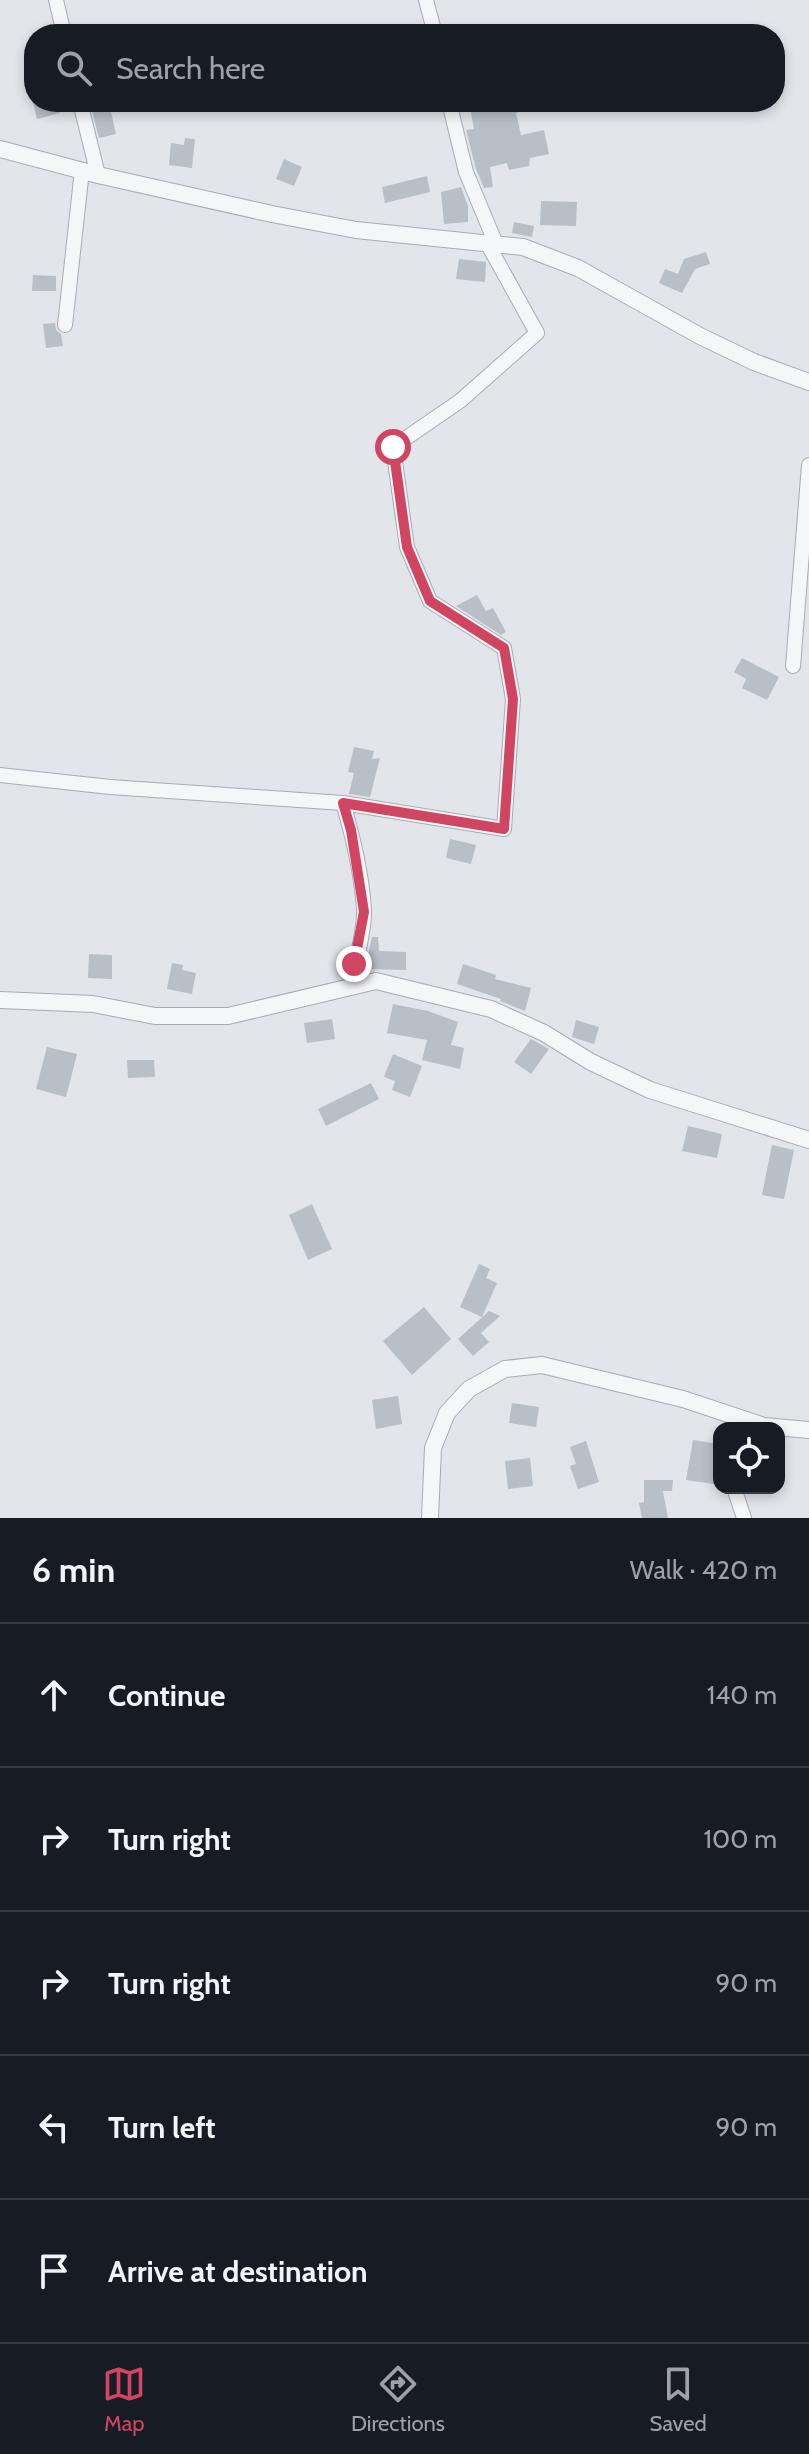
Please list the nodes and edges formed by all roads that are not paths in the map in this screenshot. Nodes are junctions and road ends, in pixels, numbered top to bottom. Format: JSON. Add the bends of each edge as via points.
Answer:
{"nodes":[{"id":1,"x":56,"y":0,"type":"edge"},
{"id":2,"x":426,"y":0,"type":"edge"},
{"id":3,"x":62,"y":24,"type":"edge"},
{"id":4,"x":432,"y":24,"type":"edge"},
{"id":5,"x":81,"y":112,"type":"edge"},
{"id":6,"x":451,"y":112,"type":"edge"},
{"id":7,"x":0,"y":149,"type":"edge"},
{"id":8,"x":90,"y":172,"type":"junction"},
{"id":9,"x":492,"y":244,"type":"junction"},
{"id":10,"x":65,"y":325,"type":"dead end"},
{"id":11,"x":809,"y":382,"type":"edge"},
{"id":12,"x":809,"y":465,"type":"edge"},
{"id":13,"x":793,"y":666,"type":"dead end"},
{"id":14,"x":0,"y":775,"type":"edge"},
{"id":15,"x":343,"y":803,"type":"junction"},
{"id":16,"x":353,"y":986,"type":"junction"},
{"id":17,"x":0,"y":1000,"type":"edge"},
{"id":18,"x":809,"y":1140,"type":"edge"},
{"id":19,"x":736,"y":1422,"type":"edge"},
{"id":20,"x":785,"y":1428,"type":"edge"},
{"id":21,"x":809,"y":1430,"type":"edge"},
{"id":22,"x":736,"y":1494,"type":"edge"},
{"id":23,"x":430,"y":1518,"type":"edge"},
{"id":24,"x":744,"y":1518,"type":"edge"}],
"edges":[{"from":1,"to":3,"type":"street"},
{"from":2,"to":4,"type":"street"},
{"from":5,"to":8,"type":"street"},
{"from":6,"to":9,"type":"street"},
{"from":7,"to":8,"type":"street"},
{"from":8,"to":9,"type":"street","via":[[356,230]]},
{"from":8,"to":10,"type":"street"},
{"from":9,"to":11,"type":"street","via":[[523,247],[578,268],[727,349]]},
{"from":9,"to":15,"type":"street","via":[[537,333],[460,401],[393,447],[407,547],[430,601],[504,648],[513,699],[504,829]]},
{"from":12,"to":13,"type":"street"},
{"from":14,"to":15,"type":"street"},
{"from":15,"to":16,"type":"street","via":[[364,912]]},
{"from":16,"to":17,"type":"street","via":[[228,1016],[155,1016],[93,1004]]},
{"from":16,"to":18,"type":"street","via":[[376,981],[491,1009],[650,1090]]},
{"from":19,"to":23,"type":"street","via":[[683,1399],[542,1365],[505,1369],[469,1389],[447,1413],[433,1448]]},
{"from":20,"to":21,"type":"street"},
{"from":22,"to":24,"type":"street"}]}
